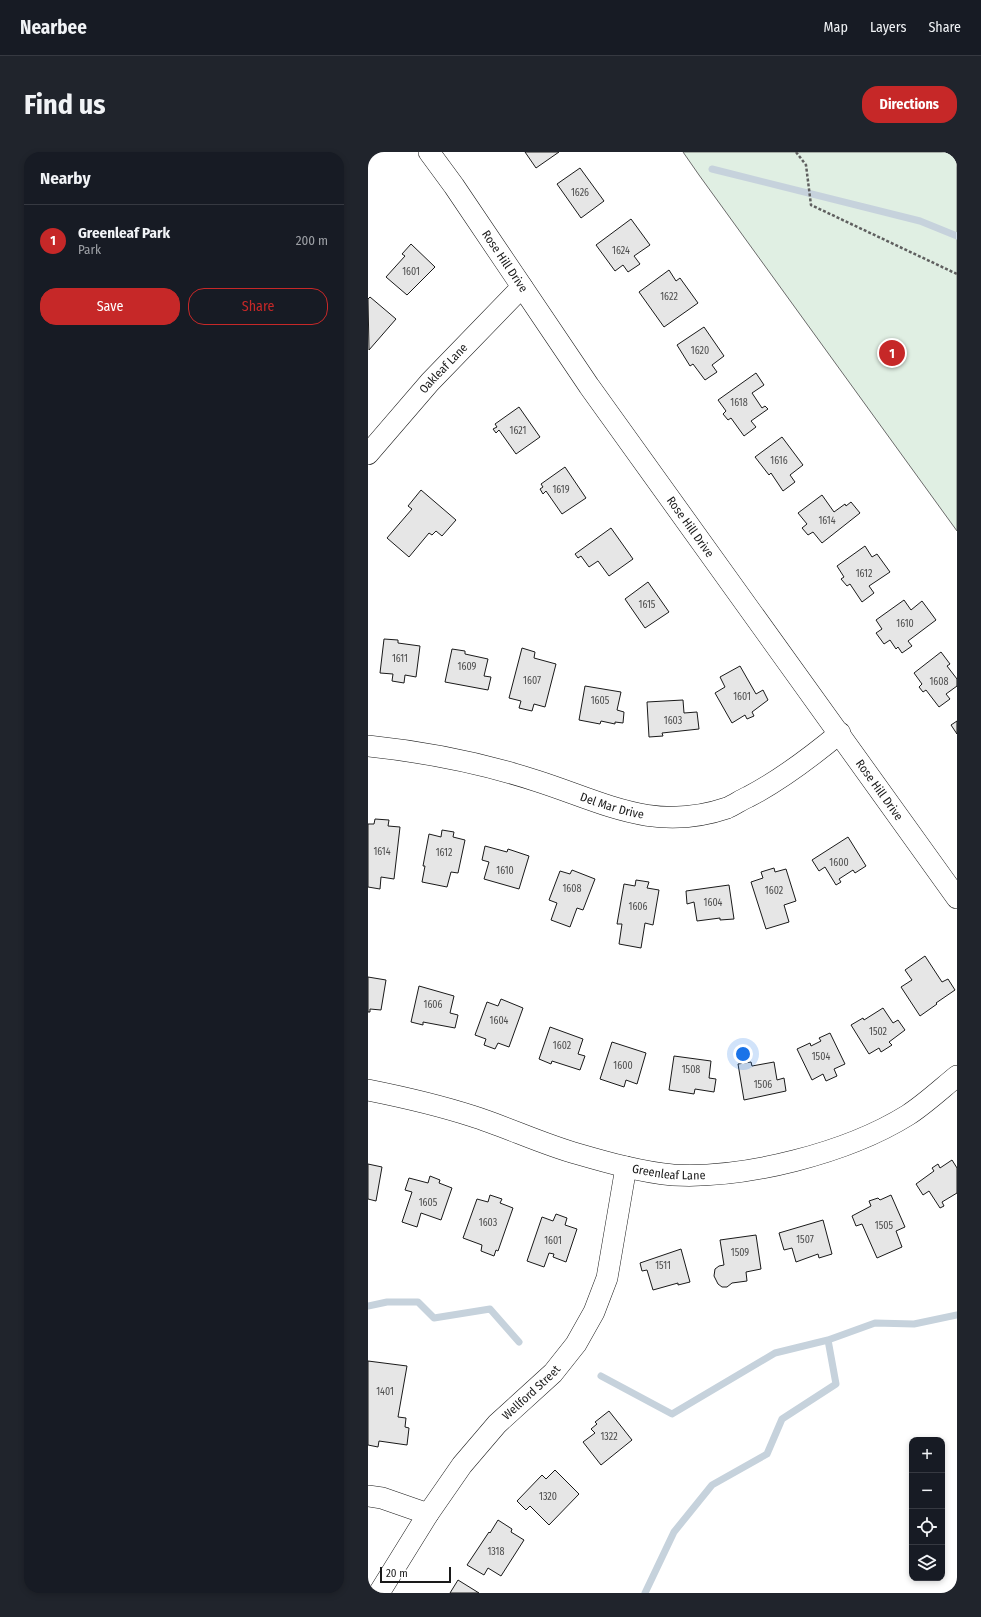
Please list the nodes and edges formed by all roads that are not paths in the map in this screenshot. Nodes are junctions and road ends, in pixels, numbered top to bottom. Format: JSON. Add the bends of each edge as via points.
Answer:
{"nodes":[{"id":1,"x":429,"y":152,"type":"edge"},
{"id":2,"x":522,"y":287,"type":"junction"},
{"id":3,"x":368,"y":454,"type":"edge"},
{"id":4,"x":840,"y":733,"type":"junction"},
{"id":5,"x":368,"y":746,"type":"edge"},
{"id":6,"x":957,"y":898,"type":"edge"},
{"id":7,"x":957,"y":1076,"type":"edge"},
{"id":8,"x":368,"y":1090,"type":"edge"},
{"id":9,"x":626,"y":1167,"type":"junction"},
{"id":10,"x":368,"y":1496,"type":"edge"},
{"id":11,"x":428,"y":1514,"type":"junction"},
{"id":12,"x":379,"y":1593,"type":"edge"}],
"edges":[{"from":1,"to":2,"type":"street","name":"Rose Hill Drive"},
{"from":2,"to":3,"type":"street","name":"Oakleaf Lane","via":[[430,382]]},
{"from":2,"to":4,"type":"street","name":"Rose Hill Drive","via":[[589,386]]},
{"from":4,"to":5,"type":"street","name":"Del Mar Drive","via":[[814,755],[763,789],[727,808],[696,815],[663,817],[607,806],[537,781],[471,763]]},
{"from":4,"to":6,"type":"street","name":"Rose Hill Drive"},
{"from":7,"to":9,"type":"street","name":"Greenleaf Lane","via":[[908,1115],[862,1138],[814,1156],[765,1168],[714,1174],[673,1175]]},
{"from":8,"to":9,"type":"street","name":"Greenleaf Lane","via":[[416,1099],[472,1116],[576,1154]]},
{"from":9,"to":11,"type":"street","name":"Wellford Street","via":[[607,1278],[594,1312],[576,1344],[553,1373],[497,1424],[462,1465]]},
{"from":10,"to":11,"type":"street","via":[[382,1498]]},
{"from":11,"to":12,"type":"street","name":"Wellford Street"}]}
